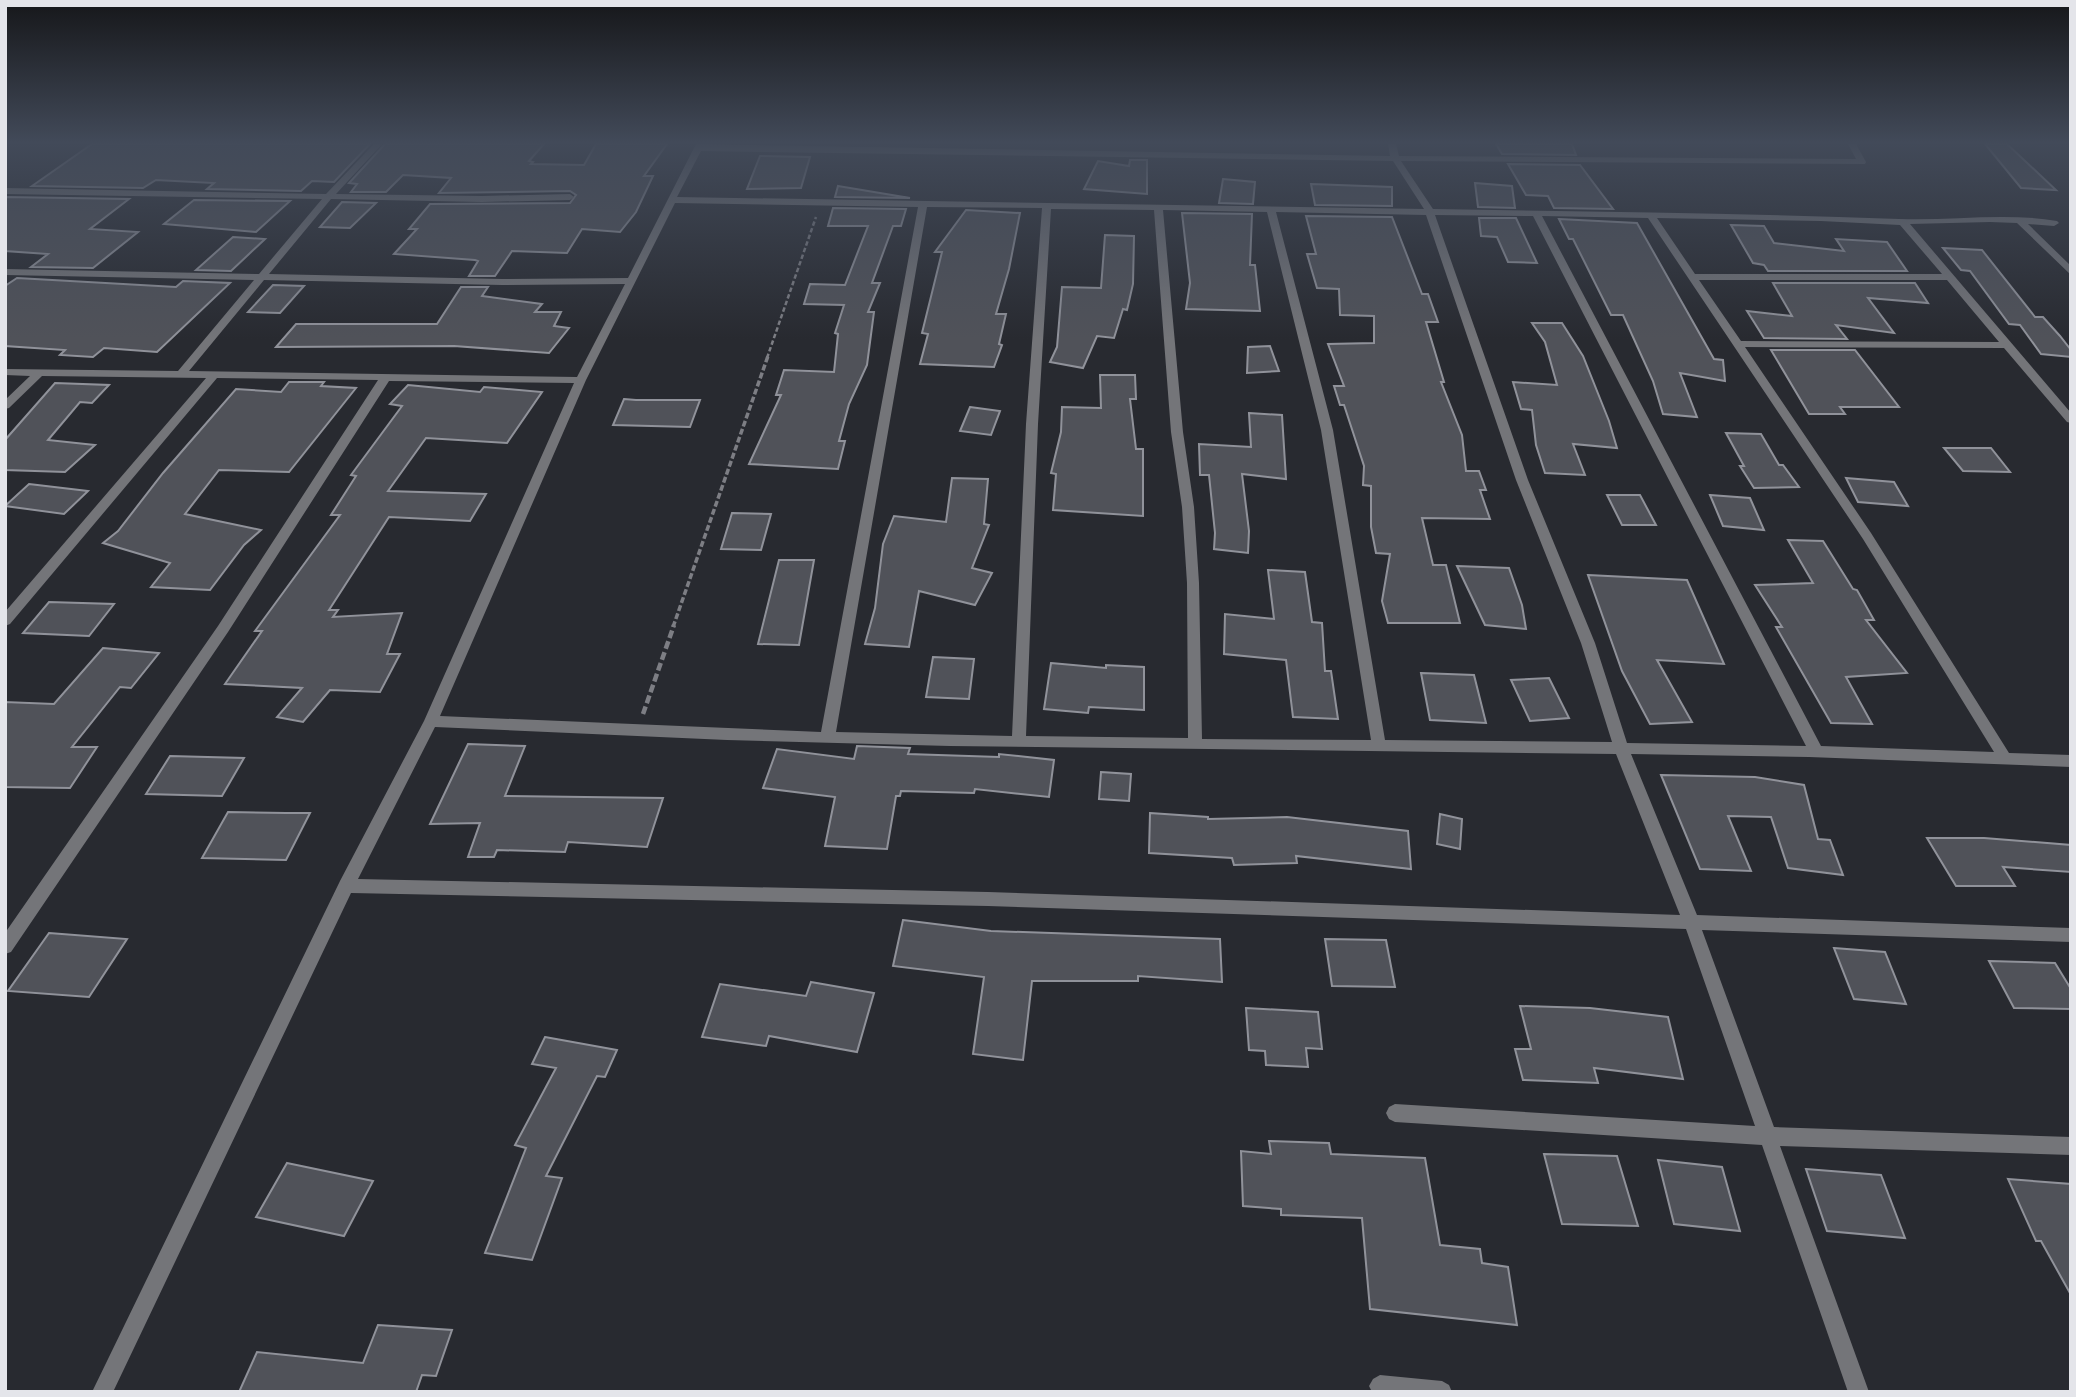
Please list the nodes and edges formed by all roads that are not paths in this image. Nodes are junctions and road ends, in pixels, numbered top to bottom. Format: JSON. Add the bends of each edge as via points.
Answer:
{"nodes":[{"id":1,"x":318,"y":209,"type":"edge"},
{"id":2,"x":668,"y":209,"type":"edge"},
{"id":3,"x":922,"y":209,"type":"edge"},
{"id":4,"x":1047,"y":209,"type":"edge"},
{"id":5,"x":1158,"y":209,"type":"edge"},
{"id":6,"x":1225,"y":209,"type":"edge"},
{"id":7,"x":1428,"y":209,"type":"edge"},
{"id":8,"x":1271,"y":210,"type":"junction"},
{"id":9,"x":1430,"y":212,"type":"junction"},
{"id":10,"x":1536,"y":214,"type":"junction"},
{"id":11,"x":1651,"y":216,"type":"junction"},
{"id":12,"x":1903,"y":222,"type":"junction"},
{"id":13,"x":2021,"y":222,"type":"junction"},
{"id":14,"x":2054,"y":223,"type":"dead end"},
{"id":15,"x":5,"y":271,"type":"edge"},
{"id":16,"x":2071,"y":272,"type":"edge"},
{"id":17,"x":264,"y":277,"type":"junction"},
{"id":18,"x":1692,"y":277,"type":"junction"},
{"id":19,"x":1950,"y":277,"type":"junction"},
{"id":20,"x":632,"y":281,"type":"junction"},
{"id":21,"x":1737,"y":344,"type":"junction"},
{"id":22,"x":2008,"y":345,"type":"junction"},
{"id":23,"x":5,"y":372,"type":"edge"},
{"id":24,"x":39,"y":373,"type":"junction"},
{"id":25,"x":181,"y":374,"type":"junction"},
{"id":26,"x":215,"y":374,"type":"junction"},
{"id":27,"x":385,"y":378,"type":"junction"},
{"id":28,"x":581,"y":380,"type":"junction"},
{"id":29,"x":5,"y":406,"type":"edge"},
{"id":30,"x":2071,"y":420,"type":"edge"},
{"id":31,"x":5,"y":621,"type":"edge"},
{"id":32,"x":431,"y":721,"type":"junction"},
{"id":33,"x":828,"y":735,"type":"junction"},
{"id":34,"x":1019,"y":742,"type":"junction"},
{"id":35,"x":1195,"y":744,"type":"junction"},
{"id":36,"x":1379,"y":746,"type":"junction"},
{"id":37,"x":1622,"y":750,"type":"junction"},
{"id":38,"x":1816,"y":751,"type":"junction"},
{"id":39,"x":2005,"y":758,"type":"junction"},
{"id":40,"x":2071,"y":761,"type":"edge"},
{"id":41,"x":346,"y":886,"type":"junction"},
{"id":42,"x":1691,"y":921,"type":"junction"},
{"id":43,"x":2071,"y":936,"type":"edge"},
{"id":44,"x":5,"y":947,"type":"edge"},
{"id":45,"x":1395,"y":1113,"type":"dead end"},
{"id":46,"x":1767,"y":1136,"type":"junction"},
{"id":47,"x":2071,"y":1146,"type":"edge"},
{"id":48,"x":1380,"y":1386,"type":"dead end"},
{"id":49,"x":102,"y":1392,"type":"edge"},
{"id":50,"x":1442,"y":1392,"type":"edge"},
{"id":51,"x":1859,"y":1392,"type":"edge"}],
"edges":[{"from":1,"to":17,"type":"street"},
{"from":2,"to":20,"type":"street"},
{"from":3,"to":33,"type":"street"},
{"from":4,"to":34,"type":"street","via":[[1032,425]]},
{"from":5,"to":35,"type":"street","via":[[1188,507]]},
{"from":6,"to":8,"type":"street"},
{"from":7,"to":9,"type":"street"},
{"from":8,"to":9,"type":"street"},
{"from":8,"to":36,"type":"street","via":[[1327,430]]},
{"from":9,"to":10,"type":"street"},
{"from":9,"to":37,"type":"street","via":[[1522,480],[1588,643]]},
{"from":10,"to":11,"type":"street"},
{"from":10,"to":38,"type":"street"},
{"from":11,"to":12,"type":"street"},
{"from":11,"to":18,"type":"street"},
{"from":12,"to":13,"type":"street"},
{"from":12,"to":19,"type":"street"},
{"from":13,"to":14,"type":"street"},
{"from":13,"to":16,"type":"street"},
{"from":15,"to":17,"type":"street"},
{"from":17,"to":20,"type":"street"},
{"from":17,"to":25,"type":"street"},
{"from":18,"to":19,"type":"street"},
{"from":18,"to":21,"type":"street"},
{"from":19,"to":22,"type":"street"},
{"from":20,"to":28,"type":"street"},
{"from":21,"to":22,"type":"street"},
{"from":21,"to":39,"type":"street","via":[[1867,536]]},
{"from":22,"to":30,"type":"street"},
{"from":23,"to":24,"type":"street"},
{"from":24,"to":25,"type":"street"},
{"from":24,"to":29,"type":"street"},
{"from":25,"to":26,"type":"street"},
{"from":26,"to":27,"type":"street"},
{"from":26,"to":31,"type":"street"},
{"from":27,"to":28,"type":"street"},
{"from":27,"to":44,"type":"street","via":[[223,629]]},
{"from":28,"to":32,"type":"street"},
{"from":32,"to":33,"type":"street"},
{"from":32,"to":41,"type":"street"},
{"from":33,"to":34,"type":"street"},
{"from":34,"to":35,"type":"street"},
{"from":35,"to":36,"type":"street"},
{"from":36,"to":37,"type":"street"},
{"from":37,"to":38,"type":"street"},
{"from":37,"to":42,"type":"street"},
{"from":38,"to":39,"type":"street"},
{"from":39,"to":40,"type":"street"},
{"from":41,"to":42,"type":"street","via":[[988,899]]},
{"from":41,"to":49,"type":"street"},
{"from":42,"to":43,"type":"street"},
{"from":42,"to":46,"type":"street"},
{"from":45,"to":46,"type":"street"},
{"from":46,"to":47,"type":"street"},
{"from":46,"to":51,"type":"street"},
{"from":48,"to":50,"type":"street"}]}
